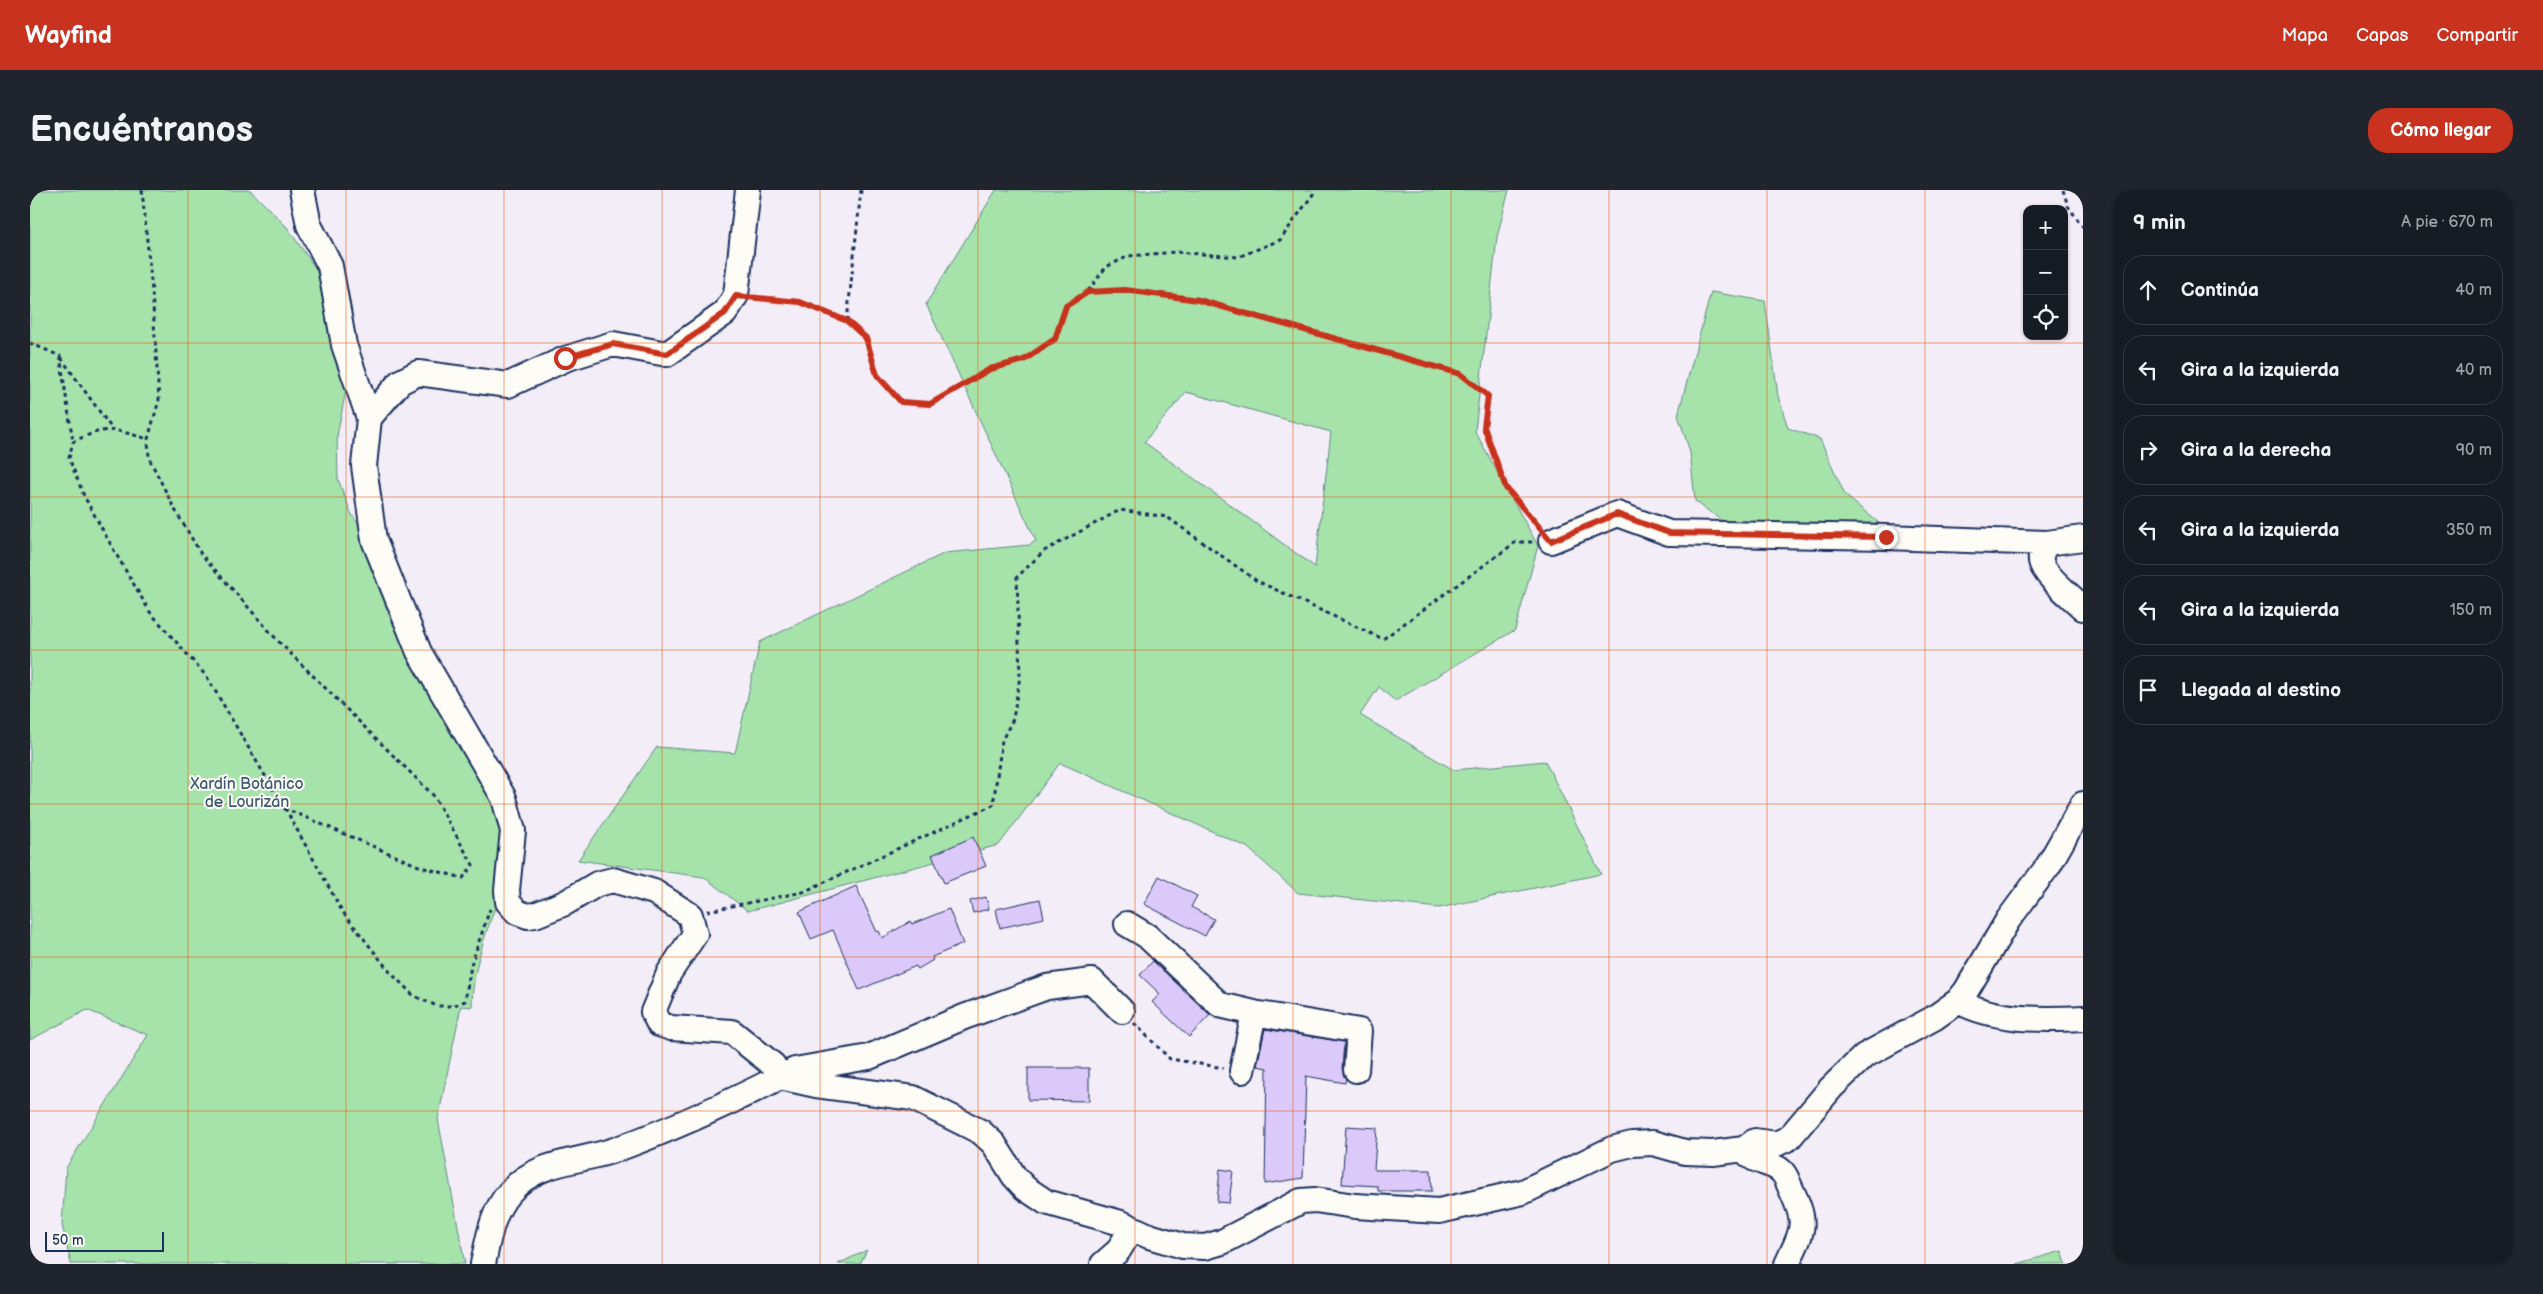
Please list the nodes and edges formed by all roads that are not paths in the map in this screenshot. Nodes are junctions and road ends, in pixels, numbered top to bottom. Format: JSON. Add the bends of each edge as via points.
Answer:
{"nodes":[{"id":1,"x":302,"y":190,"type":"edge"},
{"id":2,"x":748,"y":190,"type":"edge"},
{"id":3,"x":370,"y":418,"type":"junction"},
{"id":4,"x":2083,"y":538,"type":"edge"},
{"id":5,"x":1551,"y":541,"type":"road end"},
{"id":6,"x":2047,"y":543,"type":"junction"},
{"id":7,"x":2083,"y":608,"type":"edge"},
{"id":8,"x":2083,"y":804,"type":"edge"},
{"id":9,"x":1127,"y":924,"type":"dead end"},
{"id":10,"x":1958,"y":1001,"type":"junction"},
{"id":11,"x":1122,"y":1011,"type":"road end"},
{"id":12,"x":1254,"y":1014,"type":"junction"},
{"id":13,"x":2083,"y":1018,"type":"edge"},
{"id":14,"x":1356,"y":1070,"type":"dead end"},
{"id":15,"x":1242,"y":1071,"type":"road end"},
{"id":16,"x":780,"y":1076,"type":"junction"},
{"id":17,"x":1744,"y":1149,"type":"junction"},
{"id":18,"x":1132,"y":1228,"type":"junction"},
{"id":19,"x":1111,"y":1260,"type":"edge"},
{"id":20,"x":483,"y":1264,"type":"edge"},
{"id":21,"x":1787,"y":1264,"type":"edge"}],
"edges":[{"from":1,"to":3,"type":"street","via":[[310,225],[330,266],[344,345]]},
{"from":2,"to":3,"type":"street","via":[[736,296],[725,313],[667,354],[613,344],[565,358],[508,385],[418,373],[400,382]]},
{"from":3,"to":16,"type":"street","via":[[364,466],[374,540],[419,652],[504,798],[513,831],[508,902],[517,912],[528,916],[565,903],[597,884],[613,880],[654,892],[690,915],[695,934],[669,973],[653,1012],[659,1024],[671,1028],[732,1032],[773,1065]]},
{"from":4,"to":6,"type":"street"},
{"from":5,"to":6,"type":"street","via":[[1617,514],[1669,533]]},
{"from":6,"to":7,"type":"street","via":[[2041,554],[2041,564]]},
{"from":8,"to":10,"type":"street","via":[[2048,866],[2008,920],[1976,977]]},
{"from":9,"to":12,"type":"street","via":[[1147,936],[1220,1005]]},
{"from":10,"to":13,"type":"street","via":[[2030,1021]]},
{"from":10,"to":17,"type":"street","via":[[1934,1018],[1864,1056],[1831,1088],[1789,1138],[1776,1144],[1755,1141]]},
{"from":11,"to":16,"type":"street","via":[[1092,981],[1047,987],[869,1056],[795,1070]]},
{"from":12,"to":14,"type":"street","via":[[1359,1031]]},
{"from":12,"to":15,"type":"street"},
{"from":16,"to":18,"type":"street","via":[[816,1086],[913,1098],[980,1132],[994,1144],[1025,1188],[1046,1202]]},
{"from":16,"to":20,"type":"street","via":[[618,1149],[558,1163],[535,1172],[509,1193],[498,1208]]},
{"from":17,"to":18,"type":"street","via":[[1698,1153],[1653,1143],[1632,1144],[1612,1149],[1523,1192],[1439,1211],[1300,1201],[1222,1242],[1204,1247],[1183,1246]]},
{"from":17,"to":21,"type":"street","via":[[1750,1158],[1779,1168],[1785,1174],[1800,1207],[1802,1232]]},
{"from":18,"to":19,"type":"street"}]}
